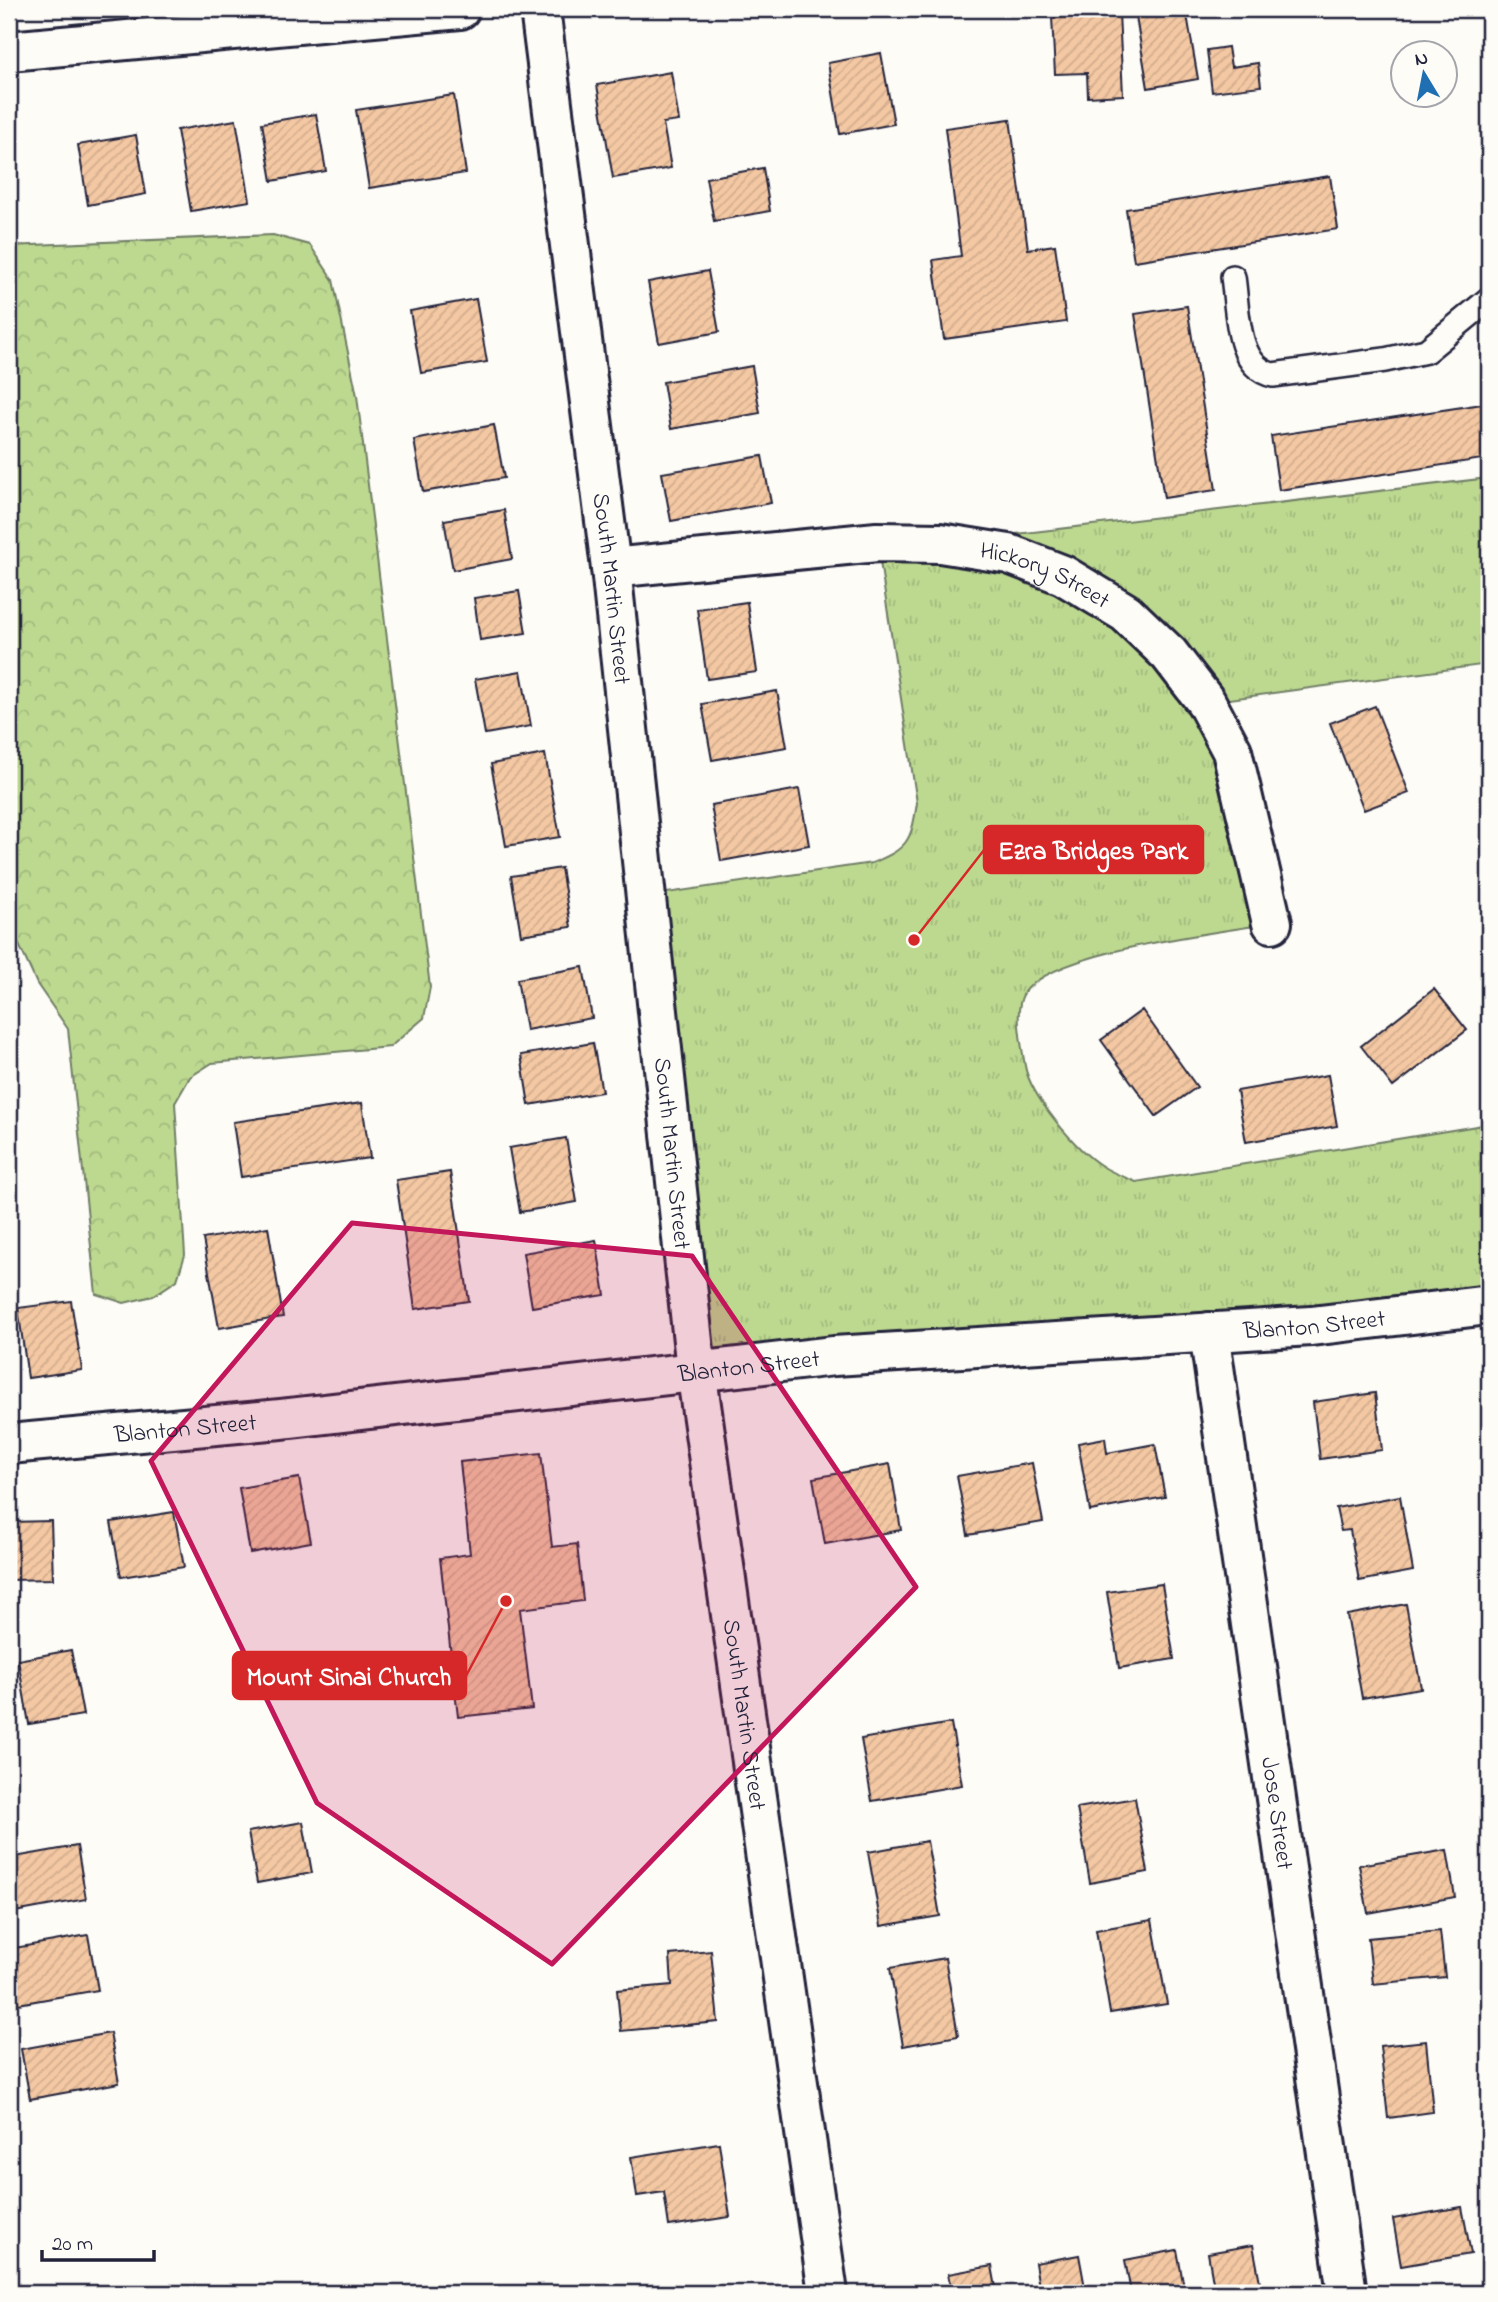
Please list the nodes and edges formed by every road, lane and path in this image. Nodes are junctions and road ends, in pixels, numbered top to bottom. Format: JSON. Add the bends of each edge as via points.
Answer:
{"nodes":[{"id":1,"x":460,"y":9,"type":"edge"},
{"id":2,"x":540,"y":9,"type":"edge"},
{"id":3,"x":9,"y":51,"type":"edge"},
{"id":4,"x":1233,"y":277,"type":"dead end"},
{"id":5,"x":1489,"y":299,"type":"edge"},
{"id":6,"x":611,"y":568,"type":"junction"},
{"id":7,"x":1272,"y":923,"type":"dead end"},
{"id":8,"x":1489,"y":1305,"type":"edge"},
{"id":9,"x":1209,"y":1332,"type":"junction"},
{"id":10,"x":696,"y":1370,"type":"junction"},
{"id":11,"x":9,"y":1444,"type":"edge"},
{"id":12,"x":828,"y":2293,"type":"edge"},
{"id":13,"x":1347,"y":2293,"type":"edge"}],
"edges":[{"from":1,"to":3,"type":"street"},
{"from":2,"to":6,"type":"street","name":"South Martin Street"},
{"from":4,"to":5,"type":"lane","via":[[1250,362],[1259,372],[1273,375],[1426,351]]},
{"from":6,"to":7,"type":"street","name":"Hickory Street","via":[[877,542],[940,542],[1009,554],[1063,575],[1126,613],[1169,654],[1206,702],[1231,751]]},
{"from":6,"to":10,"type":"street","name":"South Martin Street"},
{"from":8,"to":9,"type":"street","name":"Blanton Street","via":[[1311,1326]]},
{"from":9,"to":10,"type":"street","name":"Blanton Street","via":[[834,1356]]},
{"from":9,"to":13,"type":"street","name":"Jose Street"},
{"from":10,"to":11,"type":"street","name":"Blanton Street","via":[[281,1419]]},
{"from":10,"to":12,"type":"street","name":"South Martin Street"}]}
